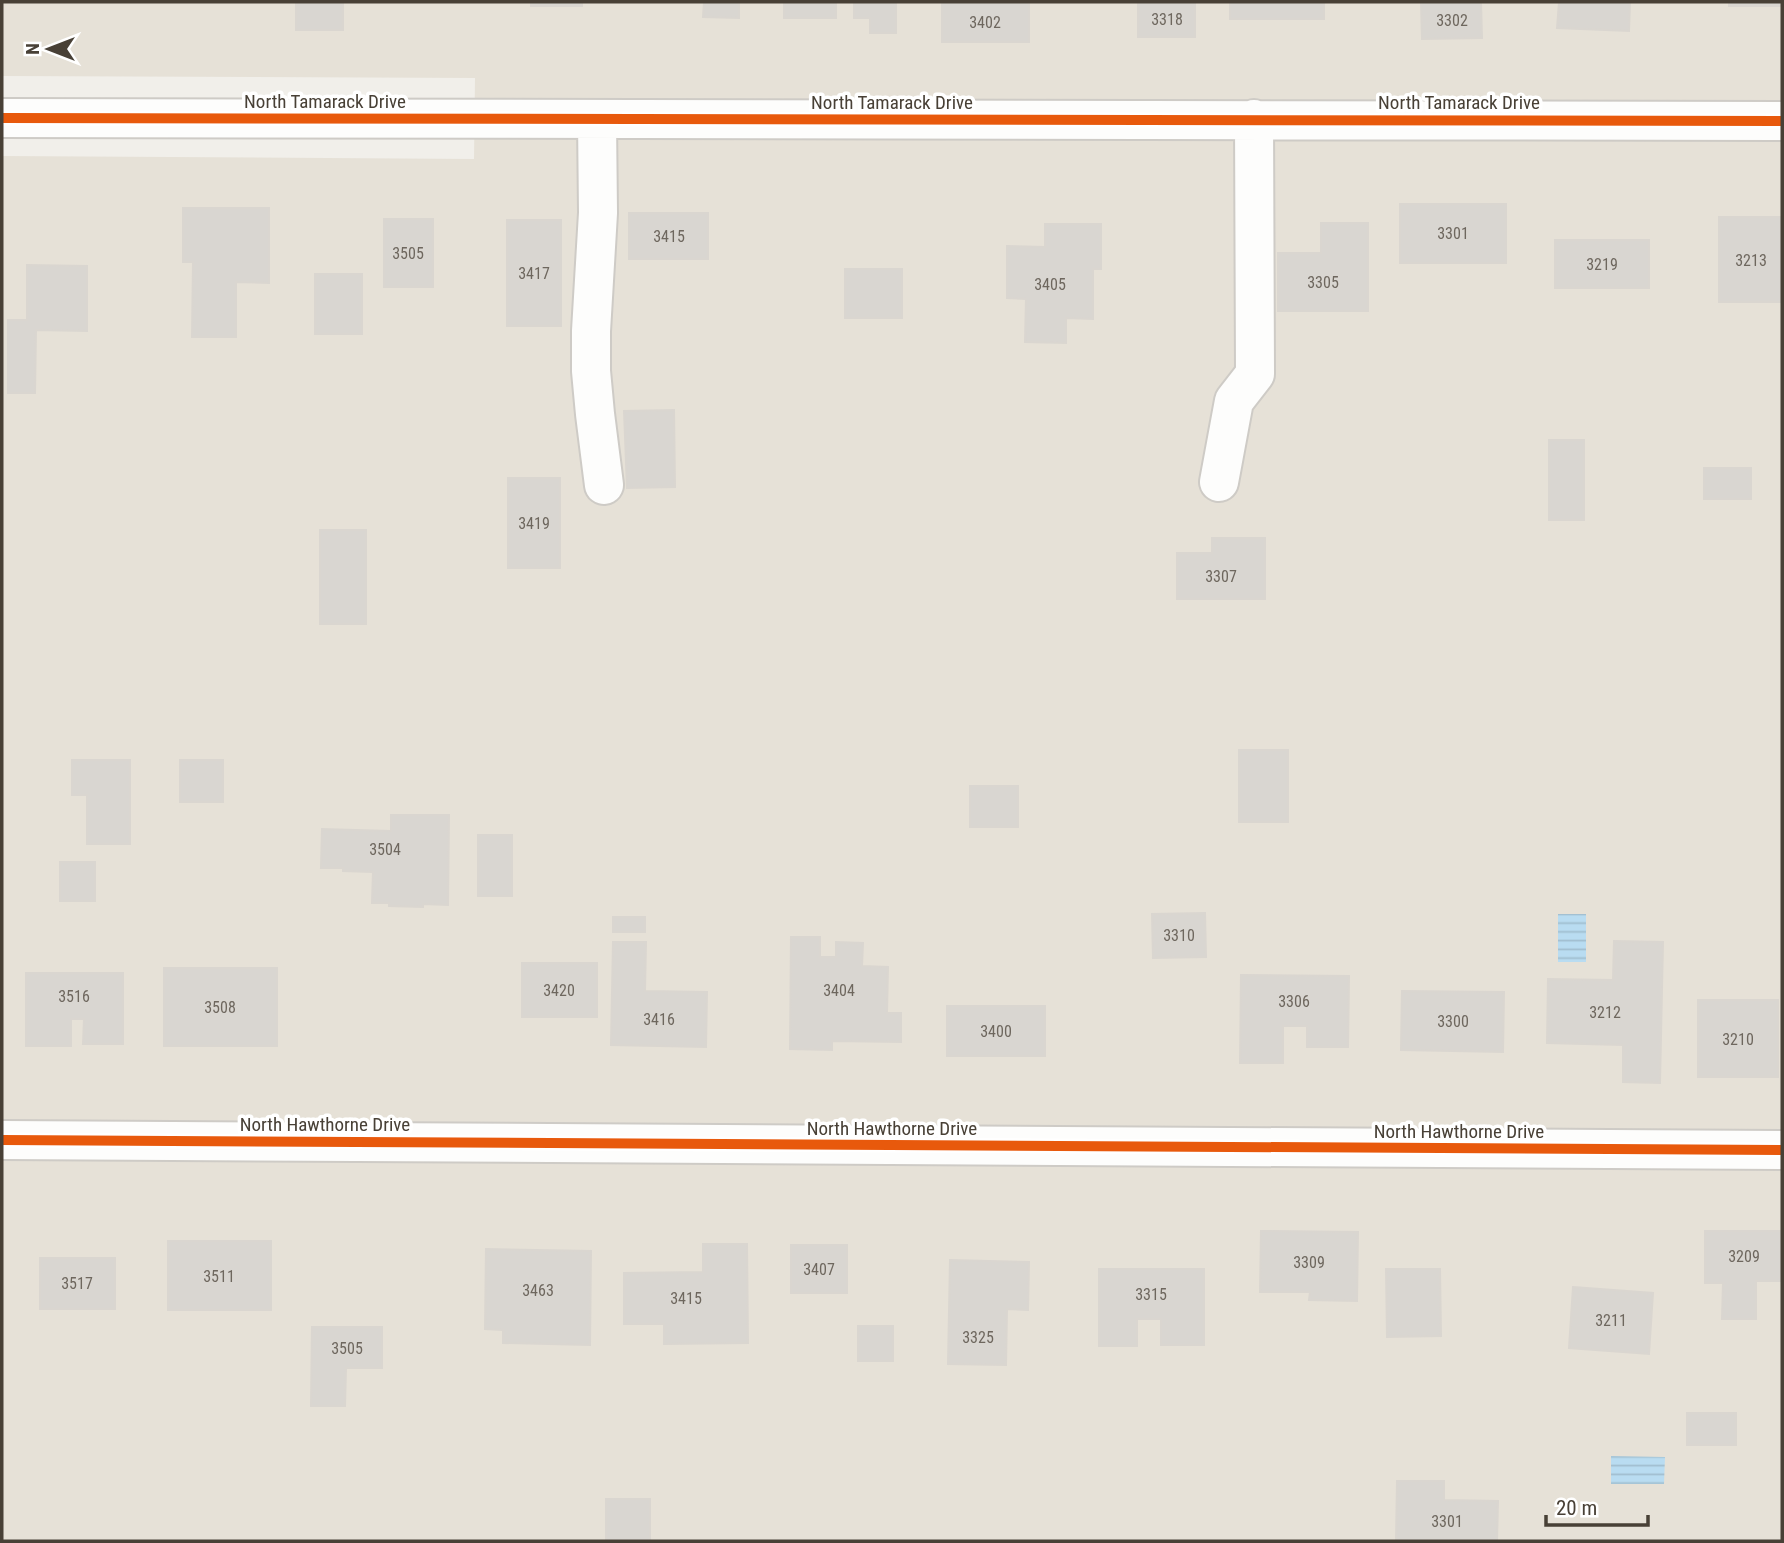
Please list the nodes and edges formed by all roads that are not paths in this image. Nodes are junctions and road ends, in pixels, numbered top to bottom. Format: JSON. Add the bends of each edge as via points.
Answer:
{"nodes":[{"id":1,"x":2,"y":118,"type":"edge"},
{"id":2,"x":1254,"y":119,"type":"junction"},
{"id":3,"x":597,"y":120,"type":"junction"},
{"id":4,"x":1782,"y":121,"type":"edge"},
{"id":5,"x":1219,"y":482,"type":"dead end"},
{"id":6,"x":604,"y":485,"type":"dead end"},
{"id":7,"x":2,"y":1140,"type":"edge"},
{"id":8,"x":1782,"y":1150,"type":"edge"}],
"edges":[{"from":1,"to":3,"type":"street","name":"North Tamarack Drive"},
{"from":2,"to":3,"type":"street","name":"North Tamarack Drive"},
{"from":2,"to":4,"type":"street","name":"North Tamarack Drive"},
{"from":2,"to":5,"type":"street","via":[[1255,374],[1234,401]]},
{"from":3,"to":6,"type":"street","via":[[591,371]]},
{"from":7,"to":8,"type":"street","name":"North Hawthorne Drive"}]}
